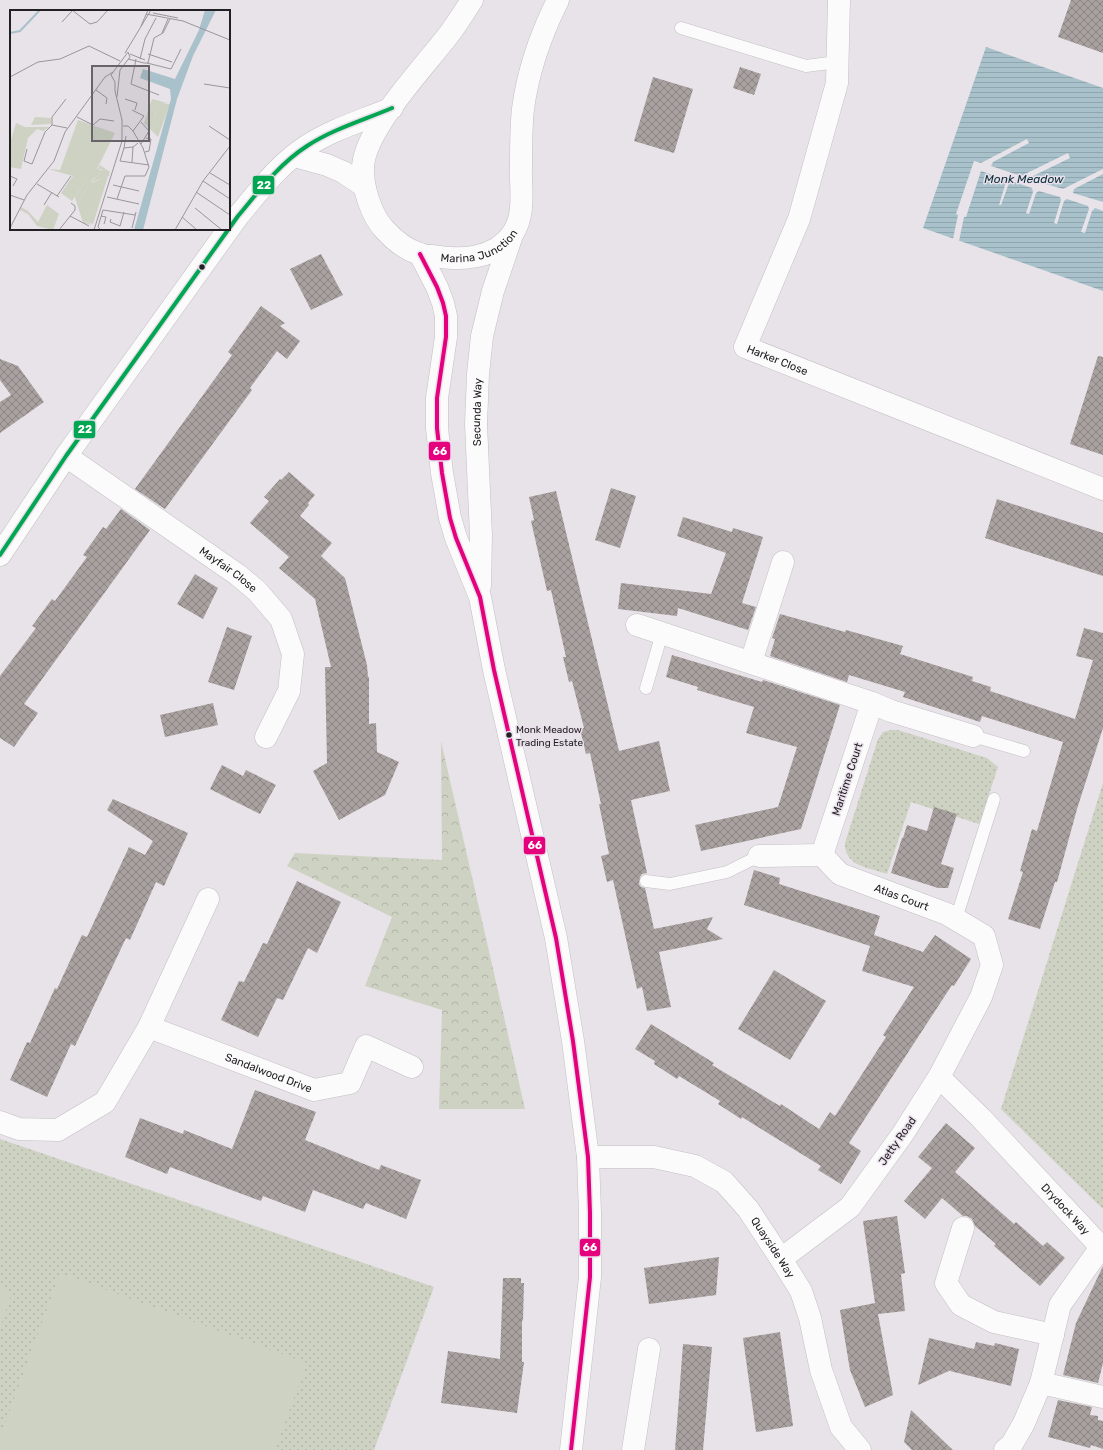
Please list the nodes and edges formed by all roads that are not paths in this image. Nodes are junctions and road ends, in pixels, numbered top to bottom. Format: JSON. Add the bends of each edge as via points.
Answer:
{"nodes":[{"id":1,"x":472,"y":0,"type":"edge"},
{"id":2,"x":558,"y":0,"type":"edge"},
{"id":3,"x":839,"y":0,"type":"edge"},
{"id":4,"x":681,"y":28,"type":"dead end"},
{"id":5,"x":837,"y":62,"type":"junction"},
{"id":6,"x":392,"y":108,"type":"junction"},
{"id":7,"x":294,"y":156,"type":"junction"},
{"id":8,"x":364,"y":186,"type":"junction"},
{"id":9,"x":230,"y":227,"type":"edge"},
{"id":10,"x":228,"y":230,"type":"edge"},
{"id":11,"x":514,"y":232,"type":"junction"},
{"id":12,"x":420,"y":254,"type":"junction"},
{"id":13,"x":66,"y":456,"type":"junction"},
{"id":14,"x":1103,"y":489,"type":"edge"},
{"id":15,"x":0,"y":555,"type":"edge"},
{"id":16,"x":783,"y":562,"type":"dead end"},
{"id":17,"x":480,"y":597,"type":"junction"},
{"id":18,"x":637,"y":625,"type":"dead end"},
{"id":19,"x":662,"y":633,"type":"junction"},
{"id":20,"x":751,"y":662,"type":"junction"},
{"id":21,"x":646,"y":688,"type":"dead end"},
{"id":22,"x":872,"y":702,"type":"junction"},
{"id":23,"x":973,"y":736,"type":"joint"},
{"id":24,"x":266,"y":737,"type":"dead end"},
{"id":25,"x":1024,"y":751,"type":"dead end"},
{"id":26,"x":994,"y":799,"type":"dead end"},
{"id":27,"x":822,"y":855,"type":"junction"},
{"id":28,"x":759,"y":856,"type":"joint"},
{"id":29,"x":646,"y":881,"type":"dead end"},
{"id":30,"x":208,"y":899,"type":"dead end"},
{"id":31,"x":956,"y":919,"type":"junction"},
{"id":32,"x":981,"y":997,"type":"joint"},
{"id":33,"x":149,"y":1026,"type":"junction"},
{"id":34,"x":412,"y":1067,"type":"dead end"},
{"id":35,"x":939,"y":1077,"type":"junction"},
{"id":36,"x":0,"y":1122,"type":"edge"},
{"id":37,"x":588,"y":1156,"type":"junction"},
{"id":38,"x":963,"y":1228,"type":"dead end"},
{"id":39,"x":782,"y":1259,"type":"junction"},
{"id":40,"x":1053,"y":1335,"type":"junction"},
{"id":41,"x":649,"y":1349,"type":"dead end"},
{"id":42,"x":1041,"y":1383,"type":"junction"},
{"id":43,"x":1103,"y":1397,"type":"edge"},
{"id":44,"x":571,"y":1450,"type":"edge"},
{"id":45,"x":633,"y":1450,"type":"edge"},
{"id":46,"x":860,"y":1450,"type":"edge"},
{"id":47,"x":1005,"y":1450,"type":"edge"}],
"edges":[{"from":1,"to":6,"type":"street","name":"Marina Junction"},
{"from":2,"to":11,"type":"street","name":"Marina Junction","via":[[546,24],[532,66],[524,102],[521,211]]},
{"from":3,"to":5,"type":"street","name":"Harker Close"},
{"from":4,"to":5,"type":"lane","via":[[806,66]]},
{"from":5,"to":14,"type":"street","name":"Harker Close","via":[[837,83],[799,219],[745,347]]},
{"from":6,"to":7,"type":"street","via":[[325,136]]},
{"from":6,"to":8,"type":"street","name":"Marina Junction","via":[[369,143],[363,166]]},
{"from":7,"to":8,"type":"street","via":[[327,165]]},
{"from":7,"to":9,"type":"street","via":[[268,180]]},
{"from":8,"to":12,"type":"street","name":"Marina Junction","via":[[370,206],[384,230],[400,244]]},
{"from":10,"to":13,"type":"street"},
{"from":11,"to":12,"type":"street","name":"Marina Junction","via":[[498,249],[470,258],[444,258]]},
{"from":11,"to":17,"type":"street","name":"Secunda Way","via":[[493,291],[482,336],[478,374],[476,424],[481,535]]},
{"from":12,"to":17,"type":"street","name":"Secunda Way","via":[[437,286],[446,316],[446,337],[438,398],[442,473],[450,518]]},
{"from":13,"to":15,"type":"street"},
{"from":13,"to":24,"type":"street","name":"Mayfair Close","via":[[238,575],[257,591],[281,619],[293,654],[290,691]]},
{"from":16,"to":20,"type":"street"},
{"from":17,"to":37,"type":"street","name":"Secunda Way","via":[[494,670],[556,938]]},
{"from":18,"to":19,"type":"street"},
{"from":19,"to":20,"type":"street"},
{"from":19,"to":21,"type":"lane"},
{"from":20,"to":22,"type":"street"},
{"from":22,"to":23,"type":"street","via":[[891,711]]},
{"from":22,"to":27,"type":"street","name":"Maritime Court"},
{"from":23,"to":25,"type":"lane"},
{"from":26,"to":31,"type":"lane"},
{"from":27,"to":28,"type":"street"},
{"from":27,"to":31,"type":"street","name":"Atlas Court","via":[[840,874]]},
{"from":28,"to":29,"type":"lane","via":[[727,872],[670,884]]},
{"from":30,"to":33,"type":"street"},
{"from":31,"to":32,"type":"street","name":"Atlas Court","via":[[984,936],[992,965]]},
{"from":32,"to":35,"type":"street","name":"Jetty Road"},
{"from":33,"to":34,"type":"street","name":"Sandalwood Drive","via":[[314,1090],[350,1082],[366,1046]]},
{"from":33,"to":36,"type":"street","via":[[105,1102],[58,1130],[19,1130]]},
{"from":35,"to":39,"type":"street","name":"Jetty Road","via":[[902,1135],[850,1207]]},
{"from":35,"to":40,"type":"street","name":"Drydock Way","via":[[981,1118],[1101,1247],[1060,1305]]},
{"from":37,"to":39,"type":"street","name":"Quayside Way","via":[[654,1158],[695,1166],[724,1182],[748,1209]]},
{"from":37,"to":44,"type":"street","name":"Secunda Way","via":[[590,1277]]},
{"from":38,"to":40,"type":"street","via":[[946,1283],[961,1304],[994,1322]]},
{"from":39,"to":46,"type":"street","name":"Quayside Way","via":[[801,1291],[810,1318],[820,1370],[841,1427]]},
{"from":40,"to":42,"type":"street","name":"Drydock Way"},
{"from":41,"to":45,"type":"street"},
{"from":42,"to":43,"type":"street"},
{"from":42,"to":47,"type":"street","name":"Drydock Way","via":[[1024,1423],[1012,1444]]}]}
